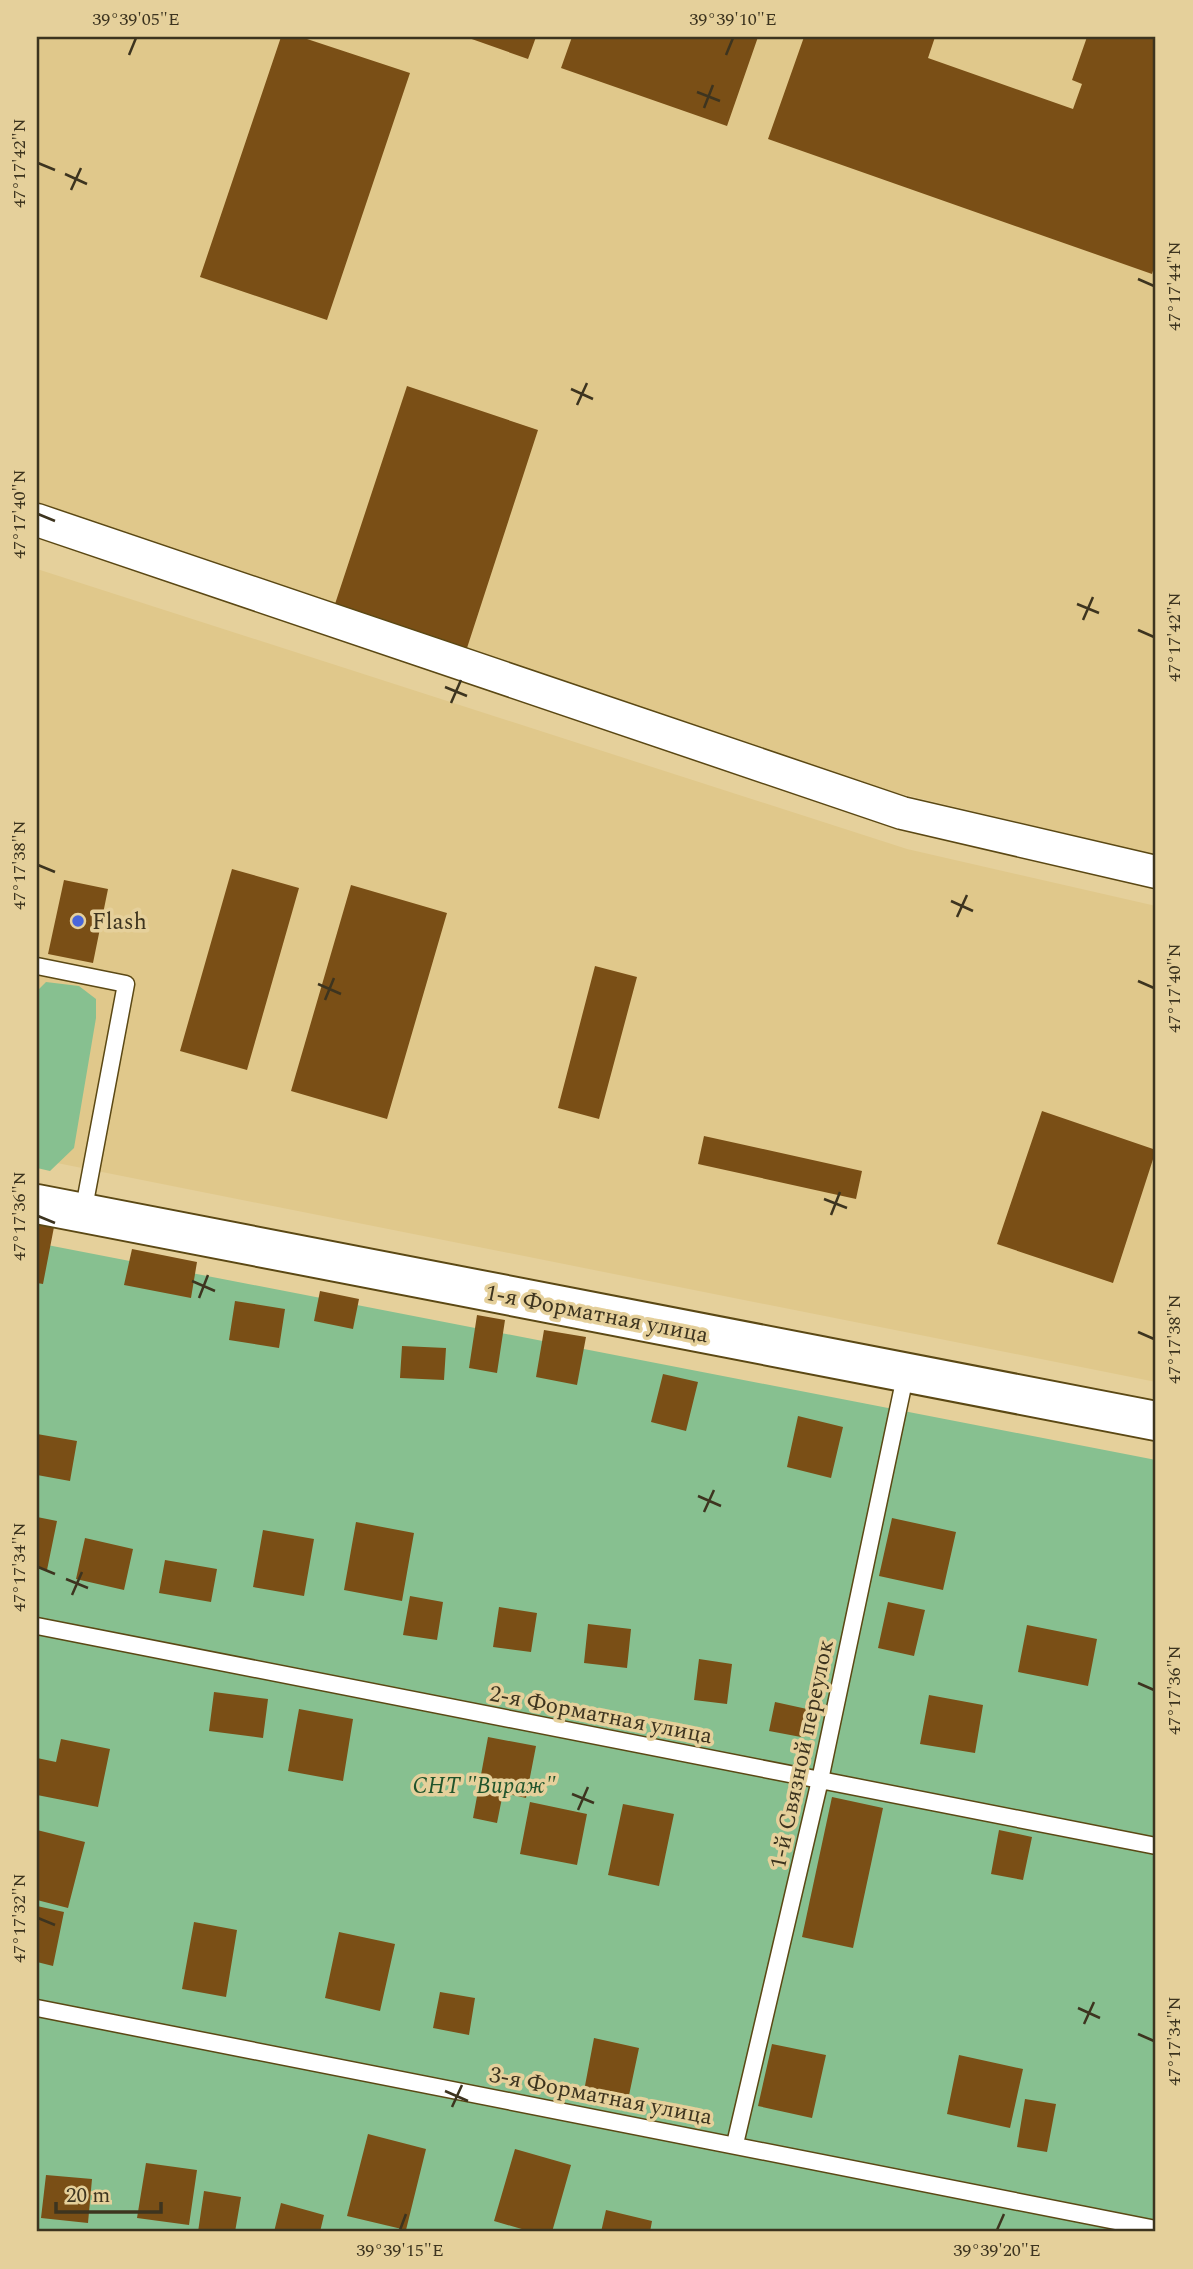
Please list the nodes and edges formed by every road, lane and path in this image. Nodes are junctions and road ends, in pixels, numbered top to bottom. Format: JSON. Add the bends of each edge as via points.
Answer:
{"nodes":[{"id":1,"x":37,"y":520,"type":"edge"},
{"id":2,"x":1156,"y":872,"type":"edge"},
{"id":3,"x":37,"y":966,"type":"edge"},
{"id":4,"x":37,"y":1204,"type":"edge"},
{"id":5,"x":83,"y":1213,"type":"junction"},
{"id":6,"x":906,"y":1372,"type":"junction"},
{"id":7,"x":1156,"y":1421,"type":"edge"},
{"id":8,"x":37,"y":1626,"type":"edge"},
{"id":9,"x":820,"y":1780,"type":"junction"},
{"id":10,"x":1156,"y":1846,"type":"edge"},
{"id":11,"x":37,"y":2007,"type":"edge"},
{"id":12,"x":735,"y":2144,"type":"junction"},
{"id":13,"x":1156,"y":2229,"type":"edge"}],
"edges":[{"from":1,"to":2,"type":"street","via":[[902,813]]},
{"from":3,"to":5,"type":"lane","via":[[126,984]]},
{"from":4,"to":5,"type":"street","name":"1-я Форматная улица"},
{"from":5,"to":6,"type":"street","name":"1-я Форматная улица"},
{"from":6,"to":7,"type":"street","name":"1-я Форматная улица"},
{"from":6,"to":9,"type":"lane","name":"1-й Связной переулок"},
{"from":8,"to":9,"type":"lane","name":"2-я Форматная улица"},
{"from":9,"to":10,"type":"lane","name":"2-я Форматная улица"},
{"from":9,"to":12,"type":"lane","name":"1-й Связной переулок"},
{"from":11,"to":12,"type":"lane","name":"3-я Форматная улица"},
{"from":12,"to":13,"type":"lane","name":"3-я Форматная улица"}]}
